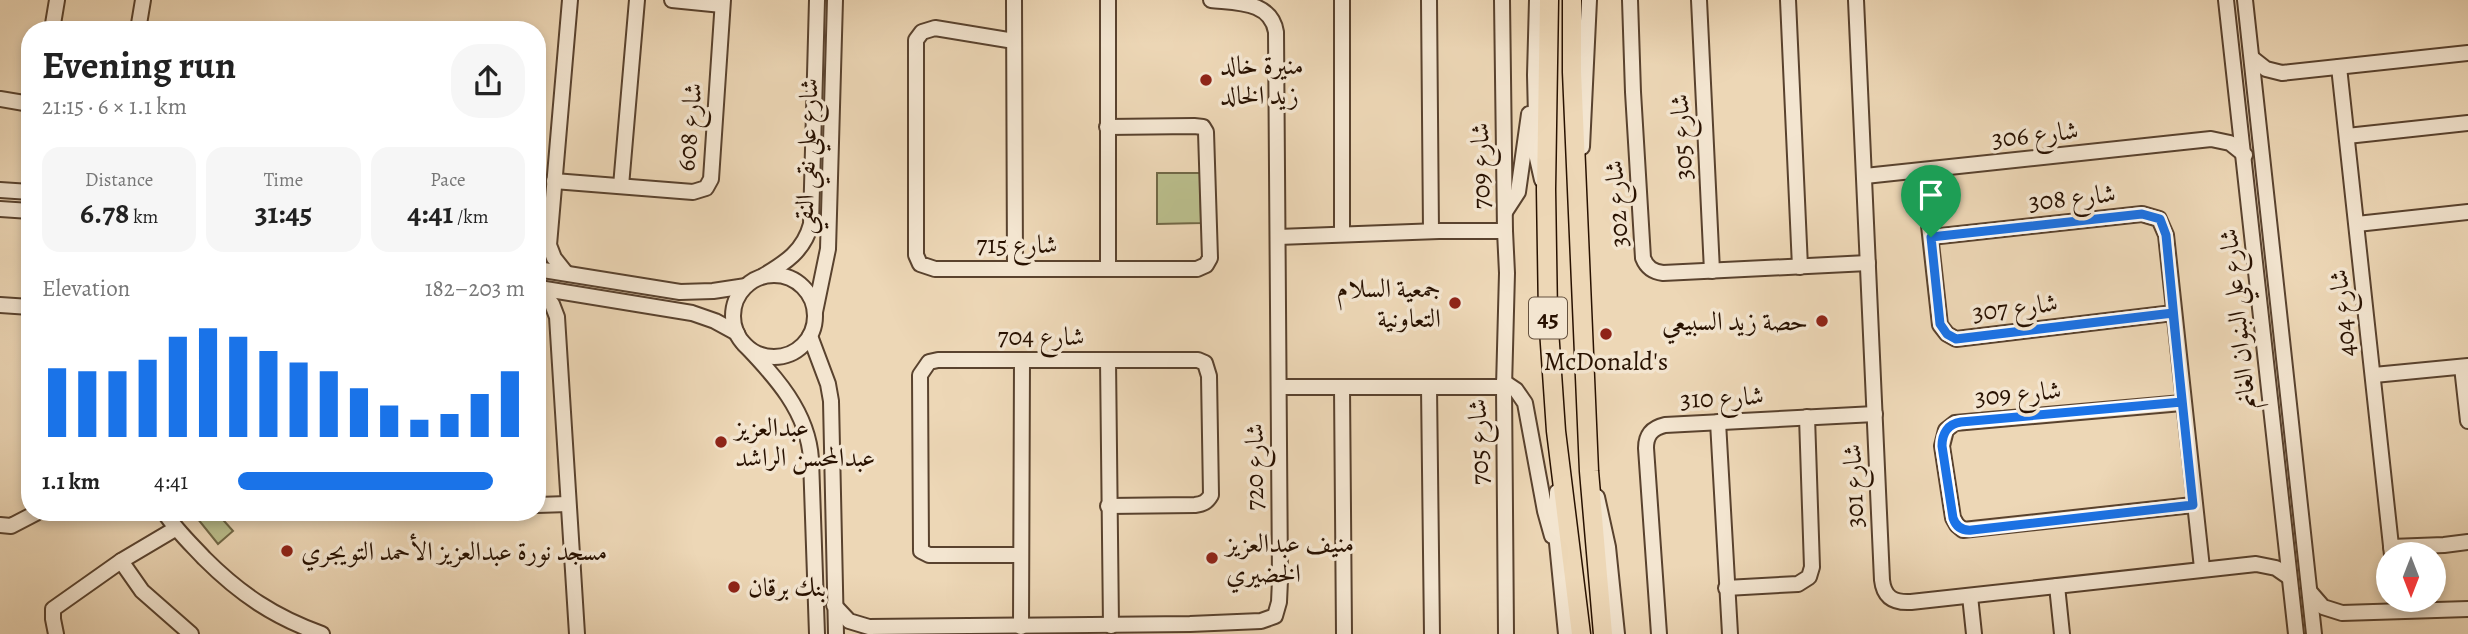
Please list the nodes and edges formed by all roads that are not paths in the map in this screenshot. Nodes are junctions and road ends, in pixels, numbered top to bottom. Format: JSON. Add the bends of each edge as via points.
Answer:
{"nodes":[{"id":1,"x":57,"y":0,"type":"edge"},
{"id":2,"x":143,"y":0,"type":"edge"},
{"id":3,"x":570,"y":0,"type":"edge"},
{"id":4,"x":637,"y":0,"type":"edge"},
{"id":5,"x":672,"y":0,"type":"edge"},
{"id":6,"x":817,"y":0,"type":"edge"},
{"id":7,"x":835,"y":0,"type":"edge"},
{"id":8,"x":1014,"y":0,"type":"edge"},
{"id":9,"x":1108,"y":0,"type":"edge"},
{"id":10,"x":1211,"y":0,"type":"edge"},
{"id":11,"x":1342,"y":0,"type":"edge"},
{"id":12,"x":1429,"y":0,"type":"edge"},
{"id":13,"x":1502,"y":0,"type":"edge"},
{"id":14,"x":1537,"y":0,"type":"edge"},
{"id":15,"x":1549,"y":0,"type":"edge"},
{"id":16,"x":1572,"y":0,"type":"edge"},
{"id":17,"x":1589,"y":0,"type":"edge"},
{"id":18,"x":1630,"y":0,"type":"edge"},
{"id":19,"x":1699,"y":0,"type":"edge"},
{"id":20,"x":1788,"y":0,"type":"edge"},
{"id":21,"x":1856,"y":0,"type":"edge"},
{"id":22,"x":2226,"y":0,"type":"edge"},
{"id":23,"x":2245,"y":0,"type":"edge"},
{"id":24,"x":723,"y":2,"type":"edge"},
{"id":25,"x":54,"y":21,"type":"edge"},
{"id":26,"x":140,"y":21,"type":"edge"},
{"id":27,"x":1014,"y":41,"type":"junction"},
{"id":28,"x":2468,"y":53,"type":"edge"},
{"id":29,"x":2252,"y":58,"type":"junction"},
{"id":30,"x":2339,"y":67,"type":"junction"},
{"id":31,"x":2282,"y":73,"type":"junction"},
{"id":32,"x":1535,"y":75,"type":"junction"},
{"id":33,"x":0,"y":99,"type":"edge"},
{"id":34,"x":2256,"y":99,"type":"junction"},
{"id":35,"x":21,"y":102,"type":"edge"},
{"id":36,"x":2240,"y":114,"type":"junction"},
{"id":37,"x":2468,"y":123,"type":"edge"},
{"id":38,"x":1107,"y":127,"type":"junction"},
{"id":39,"x":2347,"y":136,"type":"junction"},
{"id":40,"x":2211,"y":139,"type":"junction"},
{"id":41,"x":2245,"y":155,"type":"junction"},
{"id":42,"x":1923,"y":171,"type":"junction"},
{"id":43,"x":1865,"y":176,"type":"junction"},
{"id":44,"x":554,"y":181,"type":"junction"},
{"id":45,"x":621,"y":186,"type":"junction"},
{"id":46,"x":1546,"y":189,"type":"junction"},
{"id":47,"x":0,"y":190,"type":"edge"},
{"id":48,"x":21,"y":191,"type":"edge"},
{"id":49,"x":1576,"y":193,"type":"junction"},
{"id":50,"x":0,"y":209,"type":"edge"},
{"id":51,"x":21,"y":210,"type":"edge"},
{"id":52,"x":1506,"y":212,"type":"junction"},
{"id":53,"x":2468,"y":212,"type":"edge"},
{"id":54,"x":2357,"y":224,"type":"junction"},
{"id":55,"x":1431,"y":231,"type":"junction"},
{"id":56,"x":1505,"y":231,"type":"junction"},
{"id":57,"x":1342,"y":234,"type":"junction"},
{"id":58,"x":1278,"y":237,"type":"junction"},
{"id":59,"x":1931,"y":237,"type":"junction"},
{"id":60,"x":549,"y":245,"type":"junction"},
{"id":61,"x":546,"y":249,"type":"edge"},
{"id":62,"x":1868,"y":263,"type":"junction"},
{"id":63,"x":1800,"y":267,"type":"junction"},
{"id":64,"x":1015,"y":268,"type":"junction"},
{"id":65,"x":546,"y":270,"type":"edge"},
{"id":66,"x":1108,"y":270,"type":"junction"},
{"id":67,"x":1712,"y":271,"type":"junction"},
{"id":68,"x":566,"y":273,"type":"junction"},
{"id":69,"x":763,"y":276,"type":"junction"},
{"id":70,"x":746,"y":286,"type":"junction"},
{"id":71,"x":546,"y":289,"type":"edge"},
{"id":72,"x":579,"y":295,"type":"junction"},
{"id":73,"x":546,"y":297,"type":"edge"},
{"id":74,"x":0,"y":305,"type":"edge"},
{"id":75,"x":21,"y":306,"type":"edge"},
{"id":76,"x":815,"y":312,"type":"junction"},
{"id":77,"x":2173,"y":313,"type":"junction"},
{"id":78,"x":557,"y":317,"type":"junction"},
{"id":79,"x":810,"y":335,"type":"junction"},
{"id":80,"x":741,"y":338,"type":"junction"},
{"id":81,"x":2283,"y":340,"type":"junction"},
{"id":82,"x":2264,"y":343,"type":"junction"},
{"id":83,"x":1022,"y":360,"type":"junction"},
{"id":84,"x":1108,"y":360,"type":"junction"},
{"id":85,"x":2286,"y":367,"type":"junction"},
{"id":86,"x":2465,"y":367,"type":"edge"},
{"id":87,"x":2267,"y":368,"type":"junction"},
{"id":88,"x":2374,"y":375,"type":"junction"},
{"id":89,"x":1504,"y":384,"type":"junction"},
{"id":90,"x":1279,"y":387,"type":"junction"},
{"id":91,"x":1342,"y":387,"type":"junction"},
{"id":92,"x":1429,"y":387,"type":"junction"},
{"id":93,"x":1504,"y":402,"type":"junction"},
{"id":94,"x":1525,"y":402,"type":"junction"},
{"id":95,"x":2182,"y":402,"type":"junction"},
{"id":96,"x":1875,"y":414,"type":"junction"},
{"id":97,"x":1807,"y":417,"type":"junction"},
{"id":98,"x":2468,"y":421,"type":"edge"},
{"id":99,"x":1718,"y":422,"type":"junction"},
{"id":100,"x":1556,"y":431,"type":"junction"},
{"id":101,"x":1589,"y":471,"type":"junction"},
{"id":102,"x":568,"y":504,"type":"junction"},
{"id":103,"x":546,"y":505,"type":"edge"},
{"id":104,"x":2193,"y":505,"type":"junction"},
{"id":105,"x":1108,"y":506,"type":"junction"},
{"id":106,"x":21,"y":521,"type":"edge"},
{"id":107,"x":170,"y":521,"type":"edge"},
{"id":108,"x":0,"y":525,"type":"edge"},
{"id":109,"x":175,"y":529,"type":"junction"},
{"id":110,"x":2285,"y":541,"type":"junction"},
{"id":111,"x":2468,"y":541,"type":"edge"},
{"id":112,"x":2390,"y":542,"type":"edge"},
{"id":113,"x":2446,"y":545,"type":"edge"},
{"id":114,"x":1558,"y":552,"type":"junction"},
{"id":115,"x":1021,"y":555,"type":"junction"},
{"id":116,"x":121,"y":561,"type":"junction"},
{"id":117,"x":2256,"y":564,"type":"junction"},
{"id":118,"x":2202,"y":568,"type":"junction"},
{"id":119,"x":2289,"y":577,"type":"junction"},
{"id":120,"x":2057,"y":586,"type":"junction"},
{"id":121,"x":1726,"y":588,"type":"junction"},
{"id":122,"x":2310,"y":592,"type":"junction"},
{"id":123,"x":1969,"y":596,"type":"junction"},
{"id":124,"x":834,"y":605,"type":"junction"},
{"id":125,"x":2446,"y":608,"type":"edge"},
{"id":126,"x":2376,"y":609,"type":"edge"},
{"id":127,"x":2468,"y":609,"type":"edge"},
{"id":128,"x":2342,"y":613,"type":"junction"},
{"id":129,"x":1111,"y":626,"type":"junction"},
{"id":130,"x":1021,"y":627,"type":"junction"},
{"id":131,"x":1190,"y":629,"type":"edge"},
{"id":132,"x":862,"y":631,"type":"edge"},
{"id":133,"x":924,"y":631,"type":"edge"},
{"id":134,"x":57,"y":634,"type":"edge"},
{"id":135,"x":191,"y":634,"type":"edge"},
{"id":136,"x":322,"y":634,"type":"edge"},
{"id":137,"x":577,"y":634,"type":"edge"},
{"id":138,"x":817,"y":634,"type":"edge"},
{"id":139,"x":836,"y":634,"type":"edge"},
{"id":140,"x":1344,"y":634,"type":"edge"},
{"id":141,"x":1432,"y":634,"type":"edge"},
{"id":142,"x":1506,"y":634,"type":"edge"},
{"id":143,"x":1566,"y":634,"type":"edge"},
{"id":144,"x":1581,"y":634,"type":"edge"},
{"id":145,"x":1603,"y":634,"type":"edge"},
{"id":146,"x":1617,"y":634,"type":"edge"},
{"id":147,"x":1659,"y":634,"type":"edge"},
{"id":148,"x":1730,"y":634,"type":"edge"},
{"id":149,"x":1973,"y":634,"type":"edge"},
{"id":150,"x":2062,"y":634,"type":"edge"},
{"id":151,"x":2296,"y":634,"type":"edge"},
{"id":152,"x":2316,"y":634,"type":"edge"}],
"edges":[{"from":1,"to":25,"type":"street"},
{"from":2,"to":26,"type":"street"},
{"from":3,"to":44,"type":"street"},
{"from":4,"to":45,"type":"street"},
{"from":5,"to":24,"type":"street"},
{"from":6,"to":69,"type":"street","name":"شارع علي نقي النقي","via":[[811,224],[795,254]]},
{"from":7,"to":76,"type":"street","name":"شارع علي نقي النقي","via":[[829,232]]},
{"from":8,"to":27,"type":"street"},
{"from":9,"to":38,"type":"street"},
{"from":10,"to":58,"type":"street","name":"شارع 720","via":[[1257,6],[1275,22]]},
{"from":11,"to":57,"type":"street"},
{"from":12,"to":55,"type":"street"},
{"from":13,"to":52,"type":"street","name":"شارع 709"},
{"from":14,"to":32,"type":"street"},
{"from":15,"to":46,"type":"main road","number":"45"},
{"from":16,"to":49,"type":"main road","number":"45"},
{"from":17,"to":49,"type":"street"},
{"from":18,"to":67,"type":"street","name":"شارع 302","via":[[1643,258],[1657,272]]},
{"from":19,"to":67,"type":"street","name":"شارع 305"},
{"from":20,"to":63,"type":"street"},
{"from":21,"to":43,"type":"street","name":"شارع 301"},
{"from":22,"to":36,"type":"street","name":"شارع علي البنوان الغانم"},
{"from":23,"to":29,"type":"street","name":"شارع علي البنوان الغانم"},
{"from":24,"to":45,"type":"street","name":"شارع 608","via":[[708,185],[696,192]]},
{"from":27,"to":64,"type":"street"},
{"from":27,"to":64,"type":"street","name":"شارع 715","via":[[935,28],[922,32],[916,40],[916,255],[919,264],[935,269]]},
{"from":28,"to":30,"type":"street"},
{"from":29,"to":31,"type":"street","via":[[2266,69]]},
{"from":29,"to":34,"type":"street","name":"شارع علي البنوان الغانم"},
{"from":30,"to":31,"type":"street"},
{"from":30,"to":39,"type":"street","name":"شارع 404"},
{"from":31,"to":34,"type":"street","via":[[2266,83]]},
{"from":32,"to":46,"type":"street","via":[[1538,167]]},
{"from":32,"to":52,"type":"street","via":[[1519,186]]},
{"from":33,"to":35,"type":"street"},
{"from":34,"to":81,"type":"street","name":"شارع علي البنوان الغانم"},
{"from":36,"to":40,"type":"street","via":[[2229,130]]},
{"from":36,"to":41,"type":"street","name":"شارع علي البنوان الغانم"},
{"from":37,"to":39,"type":"street"},
{"from":38,"to":66,"type":"street"},
{"from":38,"to":66,"type":"street","name":"شارع 715","via":[[1203,128],[1208,141],[1210,258],[1197,270]]},
{"from":39,"to":54,"type":"street","name":"شارع 404"},
{"from":40,"to":41,"type":"street","via":[[2230,143]]},
{"from":40,"to":42,"type":"street","name":"شارع 306"},
{"from":41,"to":82,"type":"street","name":"شارع علي البنوان الغانم"},
{"from":42,"to":43,"type":"street","name":"شارع 306"},
{"from":42,"to":59,"type":"street","name":"شارع 307"},
{"from":43,"to":62,"type":"street","name":"شارع 301"},
{"from":44,"to":45,"type":"street","name":"شارع 608"},
{"from":44,"to":60,"type":"street"},
{"from":46,"to":100,"type":"main road","number":"45"},
{"from":47,"to":48,"type":"street"},
{"from":49,"to":101,"type":"main road","number":"45"},
{"from":50,"to":51,"type":"street"},
{"from":52,"to":56,"type":"street","name":"شارع 709"},
{"from":53,"to":54,"type":"street"},
{"from":54,"to":88,"type":"street","name":"شارع 404"},
{"from":55,"to":56,"type":"street","name":"شارع 709"},
{"from":55,"to":57,"type":"street","name":"شارع 709"},
{"from":56,"to":89,"type":"street"},
{"from":57,"to":58,"type":"street","name":"شارع 709"},
{"from":58,"to":90,"type":"street","name":"شارع 720"},
{"from":59,"to":77,"type":"street","name":"شارع 308","via":[[2142,214],[2160,219],[2166,235]]},
{"from":59,"to":77,"type":"street","name":"شارع 307","via":[[1940,324],[1956,339]]},
{"from":60,"to":61,"type":"street"},
{"from":60,"to":68,"type":"street"},
{"from":62,"to":63,"type":"street","name":"شارع 302"},
{"from":62,"to":96,"type":"street","name":"شارع 301"},
{"from":63,"to":67,"type":"street","name":"شارع 302"},
{"from":64,"to":66,"type":"street","name":"شارع 715"},
{"from":65,"to":68,"type":"street"},
{"from":68,"to":70,"type":"street","via":[[680,292]]},
{"from":69,"to":70,"type":"street"},
{"from":69,"to":76,"type":"street","via":[[798,282]]},
{"from":70,"to":80,"type":"street","via":[[734,308],[733,321]]},
{"from":71,"to":72,"type":"street"},
{"from":72,"to":78,"type":"street","via":[[566,301]]},
{"from":72,"to":80,"type":"street","via":[[692,313]]},
{"from":73,"to":78,"type":"street"},
{"from":74,"to":75,"type":"street"},
{"from":76,"to":79,"type":"street"},
{"from":77,"to":95,"type":"street","name":"شارع 308"},
{"from":78,"to":102,"type":"street"},
{"from":79,"to":80,"type":"street","via":[[802,346],[779,356],[754,351]]},
{"from":79,"to":124,"type":"street","via":[[831,401]]},
{"from":80,"to":138,"type":"street","via":[[795,407],[808,437]]},
{"from":81,"to":82,"type":"street","via":[[2273,348]]},
{"from":81,"to":85,"type":"street","name":"شارع علي البنوان الغانم"},
{"from":82,"to":87,"type":"street","name":"شارع علي البنوان الغانم"},
{"from":83,"to":84,"type":"street","name":"شارع 704"},
{"from":83,"to":115,"type":"street"},
{"from":83,"to":115,"type":"street","name":"شارع 704","via":[[938,360],[929,362],[920,374],[920,546],[924,554]]},
{"from":84,"to":105,"type":"street"},
{"from":84,"to":105,"type":"street","name":"شارع 704","via":[[1205,363],[1211,495],[1195,505]]},
{"from":85,"to":87,"type":"street","via":[[2276,360]]},
{"from":85,"to":122,"type":"street","name":"شارع علي البنوان الغانم"},
{"from":86,"to":88,"type":"street"},
{"from":86,"to":98,"type":"street"},
{"from":87,"to":110,"type":"street","name":"شارع علي البنوان الغانم"},
{"from":88,"to":112,"type":"street","name":"شارع 404"},
{"from":89,"to":92,"type":"street","name":"شارع 705"},
{"from":89,"to":93,"type":"street","name":"شارع 705"},
{"from":89,"to":94,"type":"street"},
{"from":90,"to":91,"type":"street","name":"شارع 705"},
{"from":90,"to":131,"type":"street","name":"شارع 720","via":[[1278,610],[1270,620]]},
{"from":91,"to":92,"type":"street","name":"شارع 705"},
{"from":91,"to":140,"type":"street"},
{"from":92,"to":141,"type":"street"},
{"from":93,"to":94,"type":"street"},
{"from":93,"to":142,"type":"street","name":"شارع 705"},
{"from":94,"to":114,"type":"street","via":[[1545,511]]},
{"from":95,"to":104,"type":"street","name":"شارع 308"},
{"from":95,"to":104,"type":"street","name":"شارع 309","via":[[1955,423],[1946,430],[1942,446],[1953,518],[1964,530]]},
{"from":96,"to":97,"type":"street","name":"شارع 310"},
{"from":96,"to":123,"type":"street","name":"شارع 301","via":[[1884,591],[1901,603]]},
{"from":97,"to":99,"type":"street","name":"شارع 310"},
{"from":97,"to":121,"type":"street","via":[[1809,577],[1798,584]]},
{"from":99,"to":121,"type":"street"},
{"from":99,"to":147,"type":"street","name":"شارع 310","via":[[1658,426],[1646,441]]},
{"from":100,"to":114,"type":"street"},
{"from":100,"to":144,"type":"main road","number":"45"},
{"from":101,"to":145,"type":"main road","number":"45"},
{"from":101,"to":146,"type":"street","via":[[1608,547]]},
{"from":102,"to":103,"type":"street"},
{"from":102,"to":137,"type":"street"},
{"from":104,"to":118,"type":"street","name":"شارع 308"},
{"from":105,"to":129,"type":"street"},
{"from":106,"to":108,"type":"street"},
{"from":107,"to":109,"type":"street"},
{"from":109,"to":116,"type":"street"},
{"from":109,"to":136,"type":"street","via":[[250,599],[288,622]]},
{"from":110,"to":117,"type":"street"},
{"from":110,"to":119,"type":"street","name":"شارع علي البنوان الغانم"},
{"from":111,"to":113,"type":"street"},
{"from":114,"to":143,"type":"street"},
{"from":115,"to":130,"type":"street"},
{"from":116,"to":134,"type":"street","via":[[53,609]]},
{"from":116,"to":135,"type":"street","via":[[142,592]]},
{"from":117,"to":118,"type":"street","name":"شارع 301"},
{"from":117,"to":119,"type":"street","name":"شارع 301","via":[[2276,568]]},
{"from":118,"to":120,"type":"street","name":"شارع 301"},
{"from":119,"to":151,"type":"street","name":"شارع علي البنوان الغانم"},
{"from":120,"to":123,"type":"street","name":"شارع 301"},
{"from":120,"to":150,"type":"street"},
{"from":121,"to":148,"type":"street"},
{"from":122,"to":128,"type":"street","via":[[2323,607]]},
{"from":122,"to":152,"type":"street","name":"شارع علي البنوان الغانم"},
{"from":123,"to":149,"type":"street"},
{"from":124,"to":132,"type":"street","name":"شارع 720"},
{"from":124,"to":139,"type":"street"},
{"from":125,"to":127,"type":"street"},
{"from":126,"to":128,"type":"street"},
{"from":128,"to":152,"type":"street","via":[[2325,622]]},
{"from":129,"to":130,"type":"street","name":"شارع 720"},
{"from":129,"to":131,"type":"street","name":"شارع 720"},
{"from":130,"to":133,"type":"street","name":"شارع 720"},
{"from":132,"to":133,"type":"street","name":"شارع 720"}]}
